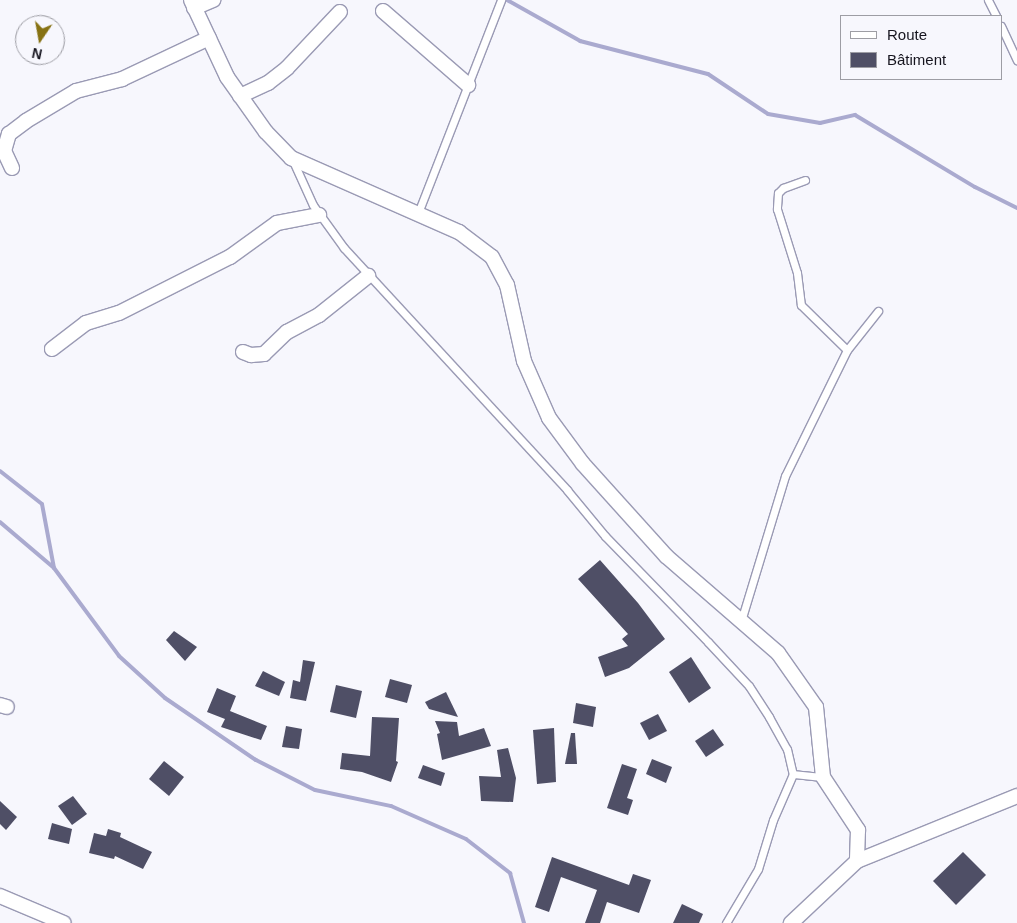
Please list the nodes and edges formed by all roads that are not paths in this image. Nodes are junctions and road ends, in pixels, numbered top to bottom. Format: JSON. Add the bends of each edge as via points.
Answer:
{"nodes":[{"id":1,"x":213,"y":0,"type":"edge"},
{"id":2,"x":501,"y":0,"type":"edge"},
{"id":3,"x":988,"y":0,"type":"edge"},
{"id":4,"x":193,"y":4,"type":"edge"},
{"id":5,"x":383,"y":11,"type":"dead end"},
{"id":6,"x":340,"y":12,"type":"dead end"},
{"id":7,"x":996,"y":15,"type":"edge"},
{"id":8,"x":1002,"y":28,"type":"edge"},
{"id":9,"x":209,"y":38,"type":"junction"},
{"id":10,"x":1017,"y":60,"type":"edge"},
{"id":11,"x":468,"y":85,"type":"junction"},
{"id":12,"x":240,"y":96,"type":"junction"},
{"id":13,"x":291,"y":158,"type":"junction"},
{"id":14,"x":12,"y":168,"type":"dead end"},
{"id":15,"x":805,"y":180,"type":"dead end"},
{"id":16,"x":418,"y":213,"type":"junction"},
{"id":17,"x":320,"y":215,"type":"junction"},
{"id":18,"x":368,"y":276,"type":"junction"},
{"id":19,"x":878,"y":311,"type":"dead end"},
{"id":20,"x":52,"y":349,"type":"dead end"},
{"id":21,"x":847,"y":350,"type":"junction"},
{"id":22,"x":243,"y":352,"type":"dead end"},
{"id":23,"x":741,"y":621,"type":"junction"},
{"id":24,"x":793,"y":774,"type":"junction"},
{"id":25,"x":823,"y":777,"type":"junction"},
{"id":26,"x":1017,"y":796,"type":"edge"},
{"id":27,"x":857,"y":861,"type":"junction"},
{"id":28,"x":0,"y":896,"type":"edge"},
{"id":29,"x":64,"y":923,"type":"edge"},
{"id":30,"x":726,"y":923,"type":"edge"},
{"id":31,"x":791,"y":923,"type":"edge"}],
"edges":[{"from":1,"to":4,"type":"street"},
{"from":2,"to":11,"type":"lane"},
{"from":3,"to":7,"type":"lane"},
{"from":4,"to":9,"type":"street"},
{"from":5,"to":11,"type":"street"},
{"from":6,"to":12,"type":"street","via":[[287,68],[268,83]]},
{"from":8,"to":10,"type":"lane"},
{"from":9,"to":12,"type":"street","via":[[227,77]]},
{"from":9,"to":14,"type":"street","via":[[122,79],[76,91],[26,121],[9,134],[4,151]]},
{"from":11,"to":16,"type":"lane"},
{"from":12,"to":13,"type":"street","via":[[266,132]]},
{"from":13,"to":16,"type":"street"},
{"from":13,"to":17,"type":"lane"},
{"from":15,"to":21,"type":"lane","via":[[783,188],[778,193],[777,208],[797,273],[801,305]]},
{"from":16,"to":23,"type":"street","via":[[459,232],[492,257],[507,285],[524,361],[549,418],[584,464],[666,556]]},
{"from":17,"to":18,"type":"lane"},
{"from":17,"to":20,"type":"street","via":[[277,223],[230,257],[119,313],[86,323]]},
{"from":18,"to":22,"type":"street","via":[[319,315],[287,332],[264,354]]},
{"from":18,"to":24,"type":"lane","via":[[567,490],[605,536],[748,686],[787,749]]},
{"from":19,"to":21,"type":"lane"},
{"from":21,"to":23,"type":"lane","via":[[785,476]]},
{"from":23,"to":25,"type":"street","via":[[778,653],[816,707]]},
{"from":24,"to":25,"type":"lane"},
{"from":24,"to":30,"type":"lane","via":[[773,820],[758,869]]},
{"from":25,"to":27,"type":"street","via":[[858,830]]},
{"from":26,"to":27,"type":"street"},
{"from":27,"to":31,"type":"street"},
{"from":28,"to":29,"type":"street"}]}
